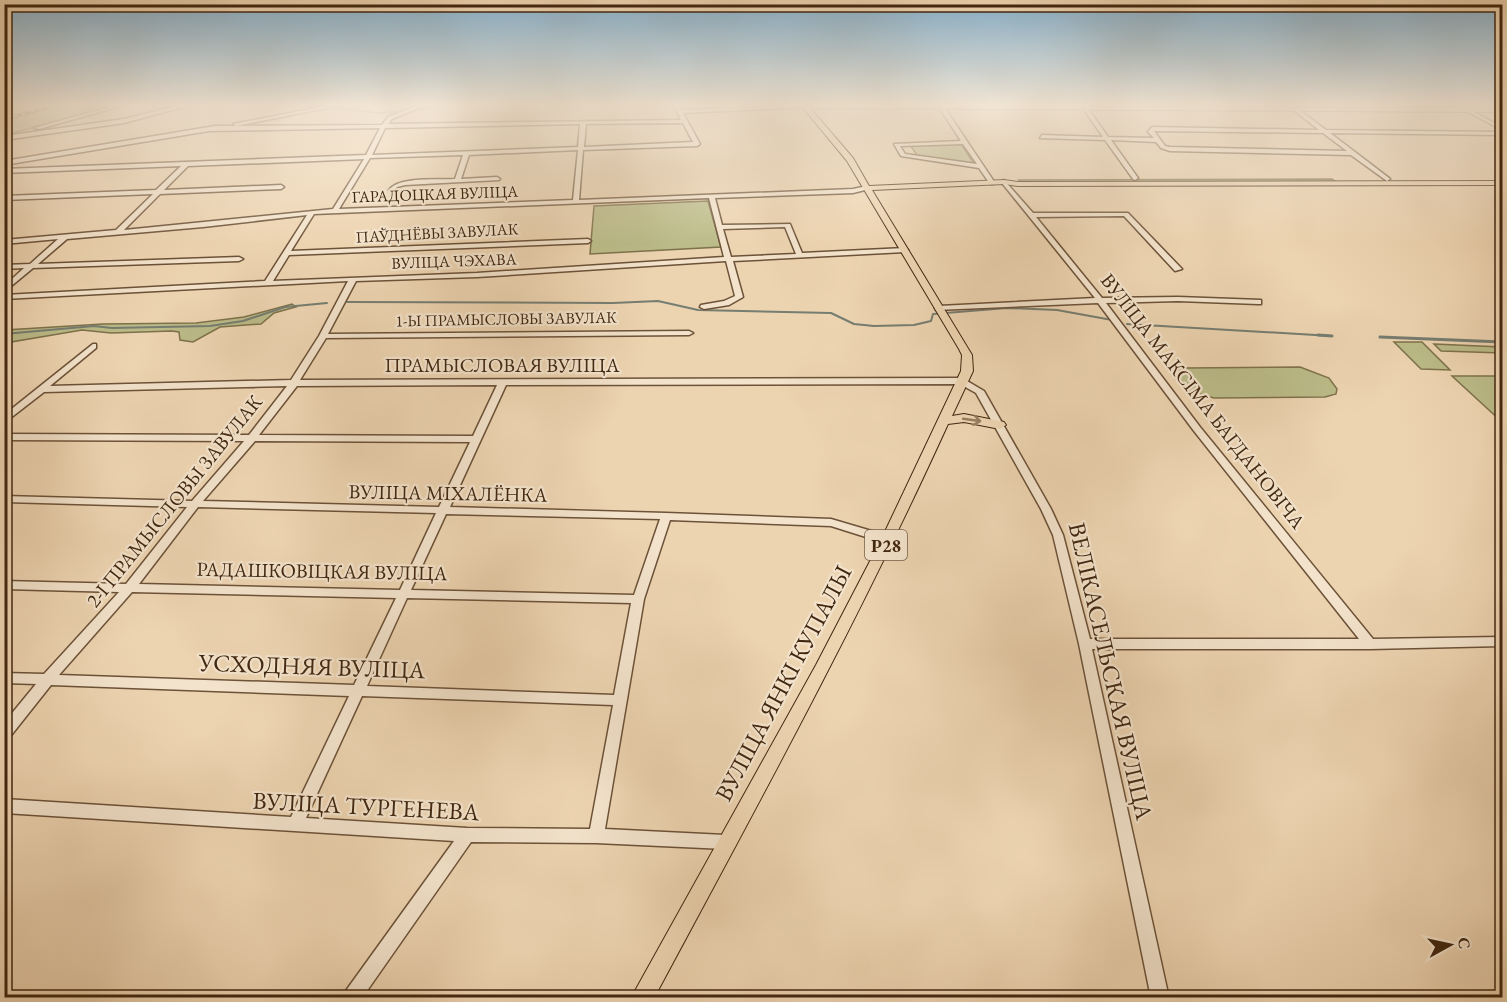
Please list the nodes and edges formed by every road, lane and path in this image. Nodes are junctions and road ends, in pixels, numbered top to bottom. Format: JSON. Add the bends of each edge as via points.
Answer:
{"nodes":[{"id":1,"x":77,"y":151,"type":"edge"},
{"id":2,"x":371,"y":151,"type":"edge"},
{"id":3,"x":503,"y":151,"type":"edge"},
{"id":4,"x":582,"y":151,"type":"edge"},
{"id":5,"x":843,"y":151,"type":"edge"},
{"id":6,"x":900,"y":151,"type":"edge"},
{"id":7,"x":970,"y":151,"type":"edge"},
{"id":8,"x":1115,"y":151,"type":"edge"},
{"id":9,"x":1251,"y":151,"type":"edge"},
{"id":10,"x":1350,"y":151,"type":"edge"},
{"id":11,"x":467,"y":152,"type":"junction"},
{"id":12,"x":1353,"y":153,"type":"junction"},
{"id":13,"x":369,"y":156,"type":"junction"},
{"id":14,"x":4,"y":163,"type":"edge"},
{"id":15,"x":188,"y":163,"type":"junction"},
{"id":16,"x":982,"y":167,"type":"junction"},
{"id":17,"x":4,"y":171,"type":"edge"},
{"id":18,"x":1135,"y":178,"type":"junction"},
{"id":19,"x":1387,"y":178,"type":"junction"},
{"id":20,"x":1503,"y":178,"type":"edge"},
{"id":21,"x":497,"y":179,"type":"dead end"},
{"id":22,"x":457,"y":181,"type":"junction"},
{"id":23,"x":1341,"y":181,"type":"junction"},
{"id":24,"x":1004,"y":182,"type":"junction"},
{"id":25,"x":992,"y":183,"type":"junction"},
{"id":26,"x":1503,"y":183,"type":"edge"},
{"id":27,"x":281,"y":187,"type":"dead end"},
{"id":28,"x":867,"y":188,"type":"junction"},
{"id":29,"x":392,"y":190,"type":"dead end"},
{"id":30,"x":156,"y":192,"type":"junction"},
{"id":31,"x":711,"y":196,"type":"junction"},
{"id":32,"x":4,"y":198,"type":"edge"},
{"id":33,"x":576,"y":201,"type":"junction"},
{"id":34,"x":335,"y":211,"type":"junction"},
{"id":35,"x":312,"y":212,"type":"junction"},
{"id":36,"x":1030,"y":214,"type":"junction"},
{"id":37,"x":721,"y":227,"type":"junction"},
{"id":38,"x":118,"y":232,"type":"junction"},
{"id":39,"x":66,"y":236,"type":"junction"},
{"id":40,"x":588,"y":241,"type":"dead end"},
{"id":41,"x":4,"y":242,"type":"edge"},
{"id":42,"x":905,"y":250,"type":"junction"},
{"id":43,"x":287,"y":254,"type":"junction"},
{"id":44,"x":800,"y":256,"type":"junction"},
{"id":45,"x":239,"y":259,"type":"dead end"},
{"id":46,"x":730,"y":259,"type":"junction"},
{"id":47,"x":33,"y":266,"type":"junction"},
{"id":48,"x":4,"y":267,"type":"edge"},
{"id":49,"x":1178,"y":269,"type":"dead end"},
{"id":50,"x":353,"y":279,"type":"junction"},
{"id":51,"x":267,"y":284,"type":"junction"},
{"id":52,"x":4,"y":290,"type":"edge"},
{"id":53,"x":4,"y":297,"type":"edge"},
{"id":54,"x":1100,"y":300,"type":"junction"},
{"id":55,"x":1258,"y":302,"type":"dead end"},
{"id":56,"x":704,"y":307,"type":"dead end"},
{"id":57,"x":939,"y":308,"type":"junction"},
{"id":58,"x":689,"y":333,"type":"dead end"},
{"id":59,"x":323,"y":336,"type":"junction"},
{"id":60,"x":93,"y":346,"type":"dead end"},
{"id":61,"x":962,"y":381,"type":"junction"},
{"id":62,"x":503,"y":382,"type":"junction"},
{"id":63,"x":294,"y":383,"type":"junction"},
{"id":64,"x":42,"y":389,"type":"junction"},
{"id":65,"x":4,"y":420,"type":"edge"},
{"id":66,"x":944,"y":421,"type":"junction"},
{"id":67,"x":1000,"y":425,"type":"junction"},
{"id":68,"x":4,"y":437,"type":"edge"},
{"id":69,"x":253,"y":437,"type":"junction"},
{"id":70,"x":477,"y":439,"type":"junction"},
{"id":71,"x":4,"y":499,"type":"edge"},
{"id":72,"x":195,"y":504,"type":"junction"},
{"id":73,"x":444,"y":512,"type":"junction"},
{"id":74,"x":666,"y":516,"type":"junction"},
{"id":75,"x":888,"y":540,"type":"junction"},
{"id":76,"x":4,"y":585,"type":"edge"},
{"id":77,"x":130,"y":586,"type":"junction"},
{"id":78,"x":404,"y":592,"type":"junction"},
{"id":79,"x":638,"y":599,"type":"junction"},
{"id":80,"x":1500,"y":642,"type":"dead end"},
{"id":81,"x":1085,"y":644,"type":"junction"},
{"id":82,"x":1370,"y":644,"type":"junction"},
{"id":83,"x":4,"y":678,"type":"edge"},
{"id":84,"x":48,"y":679,"type":"junction"},
{"id":85,"x":358,"y":690,"type":"junction"},
{"id":86,"x":618,"y":700,"type":"junction"},
{"id":87,"x":4,"y":734,"type":"edge"},
{"id":88,"x":4,"y":806,"type":"edge"},
{"id":89,"x":295,"y":825,"type":"junction"},
{"id":90,"x":467,"y":835,"type":"junction"},
{"id":91,"x":596,"y":836,"type":"junction"},
{"id":92,"x":725,"y":842,"type":"junction"},
{"id":93,"x":351,"y":998,"type":"edge"},
{"id":94,"x":642,"y":998,"type":"edge"},
{"id":95,"x":1160,"y":998,"type":"edge"}],
"edges":[{"from":1,"to":14,"type":"street"},
{"from":2,"to":13,"type":"street"},
{"from":3,"to":11,"type":"street"},
{"from":4,"to":33,"type":"street"},
{"from":5,"to":28,"type":"main road"},
{"from":6,"to":16,"type":"street","via":[[903,155]]},
{"from":7,"to":16,"type":"street"},
{"from":8,"to":18,"type":"street"},
{"from":9,"to":12,"type":"street"},
{"from":10,"to":12,"type":"street"},
{"from":11,"to":13,"type":"street"},
{"from":11,"to":22,"type":"street"},
{"from":12,"to":19,"type":"street"},
{"from":13,"to":15,"type":"street"},
{"from":13,"to":34,"type":"street"},
{"from":15,"to":17,"type":"street"},
{"from":15,"to":30,"type":"street"},
{"from":16,"to":25,"type":"street"},
{"from":18,"to":23,"type":"main road"},
{"from":18,"to":24,"type":"main road"},
{"from":19,"to":20,"type":"main road"},
{"from":19,"to":23,"type":"main road"},
{"from":21,"to":22,"type":"street"},
{"from":22,"to":29,"type":"street","via":[[404,183]]},
{"from":23,"to":24,"type":"main road"},
{"from":23,"to":26,"type":"main road"},
{"from":24,"to":25,"type":"main road"},
{"from":24,"to":36,"type":"street","name":"ВУЛІЦА МАКСІМА БАГДАНОВІЧА"},
{"from":25,"to":28,"type":"main road"},
{"from":27,"to":30,"type":"street"},
{"from":28,"to":31,"type":"street","name":"ГАРАДОЦКАЯ ВУЛІЦА","via":[[853,192]]},
{"from":28,"to":42,"type":"main road","number":"Р28"},
{"from":30,"to":32,"type":"street"},
{"from":30,"to":38,"type":"street"},
{"from":31,"to":33,"type":"street","name":"ГАРАДОЦКАЯ ВУЛІЦА"},
{"from":31,"to":37,"type":"street"},
{"from":33,"to":34,"type":"street","name":"ГАРАДОЦКАЯ ВУЛІЦА"},
{"from":34,"to":35,"type":"street","name":"ГАРАДОЦКАЯ ВУЛІЦА"},
{"from":35,"to":38,"type":"street","name":"ГАРАДОЦКАЯ ВУЛІЦА"},
{"from":35,"to":43,"type":"street"},
{"from":36,"to":49,"type":"street","via":[[1126,214]]},
{"from":36,"to":54,"type":"street","name":"ВУЛІЦА МАКСІМА БАГДАНОВІЧА"},
{"from":37,"to":44,"type":"street","via":[[788,225]]},
{"from":37,"to":46,"type":"street"},
{"from":38,"to":39,"type":"street","name":"ГАРАДОЦКАЯ ВУЛІЦА"},
{"from":39,"to":41,"type":"street","name":"ГАРАДОЦКАЯ ВУЛІЦА"},
{"from":39,"to":47,"type":"street"},
{"from":40,"to":43,"type":"street","name":"ПАЎДНЁВЫ ЗАВУЛАК"},
{"from":42,"to":44,"type":"street","name":"ВУЛІЦА ЧЭХАВА"},
{"from":42,"to":57,"type":"main road","number":"Р28"},
{"from":43,"to":51,"type":"street"},
{"from":44,"to":46,"type":"street","name":"ВУЛІЦА ЧЭХАВА"},
{"from":45,"to":47,"type":"street"},
{"from":46,"to":50,"type":"street","name":"ВУЛІЦА ЧЭХАВА"},
{"from":46,"to":56,"type":"street","via":[[739,297]]},
{"from":47,"to":48,"type":"street"},
{"from":47,"to":52,"type":"street"},
{"from":50,"to":51,"type":"street","name":"ВУЛІЦА ЧЭХАВА"},
{"from":50,"to":59,"type":"street","name":"2-І ПРАМЫСЛОВЫ ЗАВУЛАК"},
{"from":51,"to":53,"type":"street","name":"ВУЛІЦА ЧЭХАВА"},
{"from":54,"to":55,"type":"street"},
{"from":54,"to":57,"type":"street"},
{"from":54,"to":82,"type":"street","name":"ВУЛІЦА МАКСІМА БАГДАНОВІЧА","via":[[1197,429]]},
{"from":57,"to":61,"type":"main road","name":"ВУЛІЦА ЯНКІ КУПАЛЫ","number":"Р28","via":[[967,355],[967,371]]},
{"from":58,"to":59,"type":"street","name":"1-Ы ПРАМЫСЛОВЫ ЗАВУЛАК"},
{"from":59,"to":63,"type":"street","name":"2-І ПРАМЫСЛОВЫ ЗАВУЛАК"},
{"from":60,"to":64,"type":"street"},
{"from":61,"to":62,"type":"street","name":"ПРАМЫСЛОВАЯ ВУЛІЦА"},
{"from":61,"to":66,"type":"main road","name":"ВУЛІЦА ЯНКІ КУПАЛЫ","number":"Р28"},
{"from":61,"to":67,"type":"street","name":"ВЕЛІКАСЕЛЬСКАЯ ВУЛІЦА","via":[[980,391]]},
{"from":62,"to":63,"type":"street","name":"ПРАМЫСЛОВАЯ ВУЛІЦА"},
{"from":62,"to":70,"type":"street"},
{"from":63,"to":64,"type":"street","name":"ПРАМЫСЛОВАЯ ВУЛІЦА"},
{"from":63,"to":69,"type":"street","name":"2-І ПРАМЫСЛОВЫ ЗАВУЛАК"},
{"from":64,"to":65,"type":"street"},
{"from":66,"to":67,"type":"main road","one_way":true,"via":[[964,418]]},
{"from":66,"to":75,"type":"main road","name":"ВУЛІЦА ЯНКІ КУПАЛЫ","number":"Р28"},
{"from":67,"to":81,"type":"street","name":"ВЕЛІКАСЕЛЬСКАЯ ВУЛІЦА","via":[[1058,534]]},
{"from":68,"to":69,"type":"street"},
{"from":69,"to":70,"type":"street"},
{"from":69,"to":72,"type":"street","name":"2-І ПРАМЫСЛОВЫ ЗАВУЛАК"},
{"from":70,"to":73,"type":"street"},
{"from":71,"to":72,"type":"street","name":"ВУЛІЦА МІХАЛЁНКА"},
{"from":72,"to":73,"type":"street","name":"ВУЛІЦА МІХАЛЁНКА"},
{"from":72,"to":77,"type":"street","name":"2-І ПРАМЫСЛОВЫ ЗАВУЛАК"},
{"from":73,"to":74,"type":"street","name":"ВУЛІЦА МІХАЛЁНКА"},
{"from":73,"to":78,"type":"street"},
{"from":74,"to":75,"type":"street","name":"ВУЛІЦА МІХАЛЁНКА","via":[[831,523]]},
{"from":74,"to":79,"type":"street"},
{"from":75,"to":92,"type":"main road","name":"ВУЛІЦА ЯНКІ КУПАЛЫ","number":"Р28","via":[[823,667]]},
{"from":76,"to":77,"type":"street","name":"РАДАШКОВІЦКАЯ ВУЛІЦА"},
{"from":77,"to":78,"type":"street","name":"РАДАШКОВІЦКАЯ ВУЛІЦА"},
{"from":77,"to":84,"type":"street","name":"2-І ПРАМЫСЛОВЫ ЗАВУЛАК"},
{"from":78,"to":79,"type":"street","name":"РАДАШКОВІЦКАЯ ВУЛІЦА"},
{"from":78,"to":85,"type":"street"},
{"from":79,"to":86,"type":"street"},
{"from":80,"to":82,"type":"street"},
{"from":81,"to":82,"type":"street"},
{"from":81,"to":95,"type":"street","name":"ВЕЛІКАСЕЛЬСКАЯ ВУЛІЦА"},
{"from":83,"to":84,"type":"street","name":"УСХОДНЯЯ ВУЛІЦА"},
{"from":84,"to":85,"type":"street","name":"УСХОДНЯЯ ВУЛІЦА"},
{"from":84,"to":87,"type":"street","name":"2-І ПРАМЫСЛОВЫ ЗАВУЛАК"},
{"from":85,"to":86,"type":"street","name":"УСХОДНЯЯ ВУЛІЦА"},
{"from":85,"to":89,"type":"street"},
{"from":86,"to":91,"type":"street"},
{"from":88,"to":89,"type":"street","name":"ВУЛІЦА ТУРГЕНЕВА"},
{"from":89,"to":90,"type":"street","name":"ВУЛІЦА ТУРГЕНЕВА"},
{"from":90,"to":91,"type":"street","name":"ВУЛІЦА ТУРГЕНЕВА"},
{"from":90,"to":93,"type":"street"},
{"from":91,"to":92,"type":"street","name":"ВУЛІЦА ТУРГЕНЕВА"},
{"from":92,"to":94,"type":"main road","name":"ВУЛІЦА ЯНКІ КУПАЛЫ","number":"Р28"}]}
